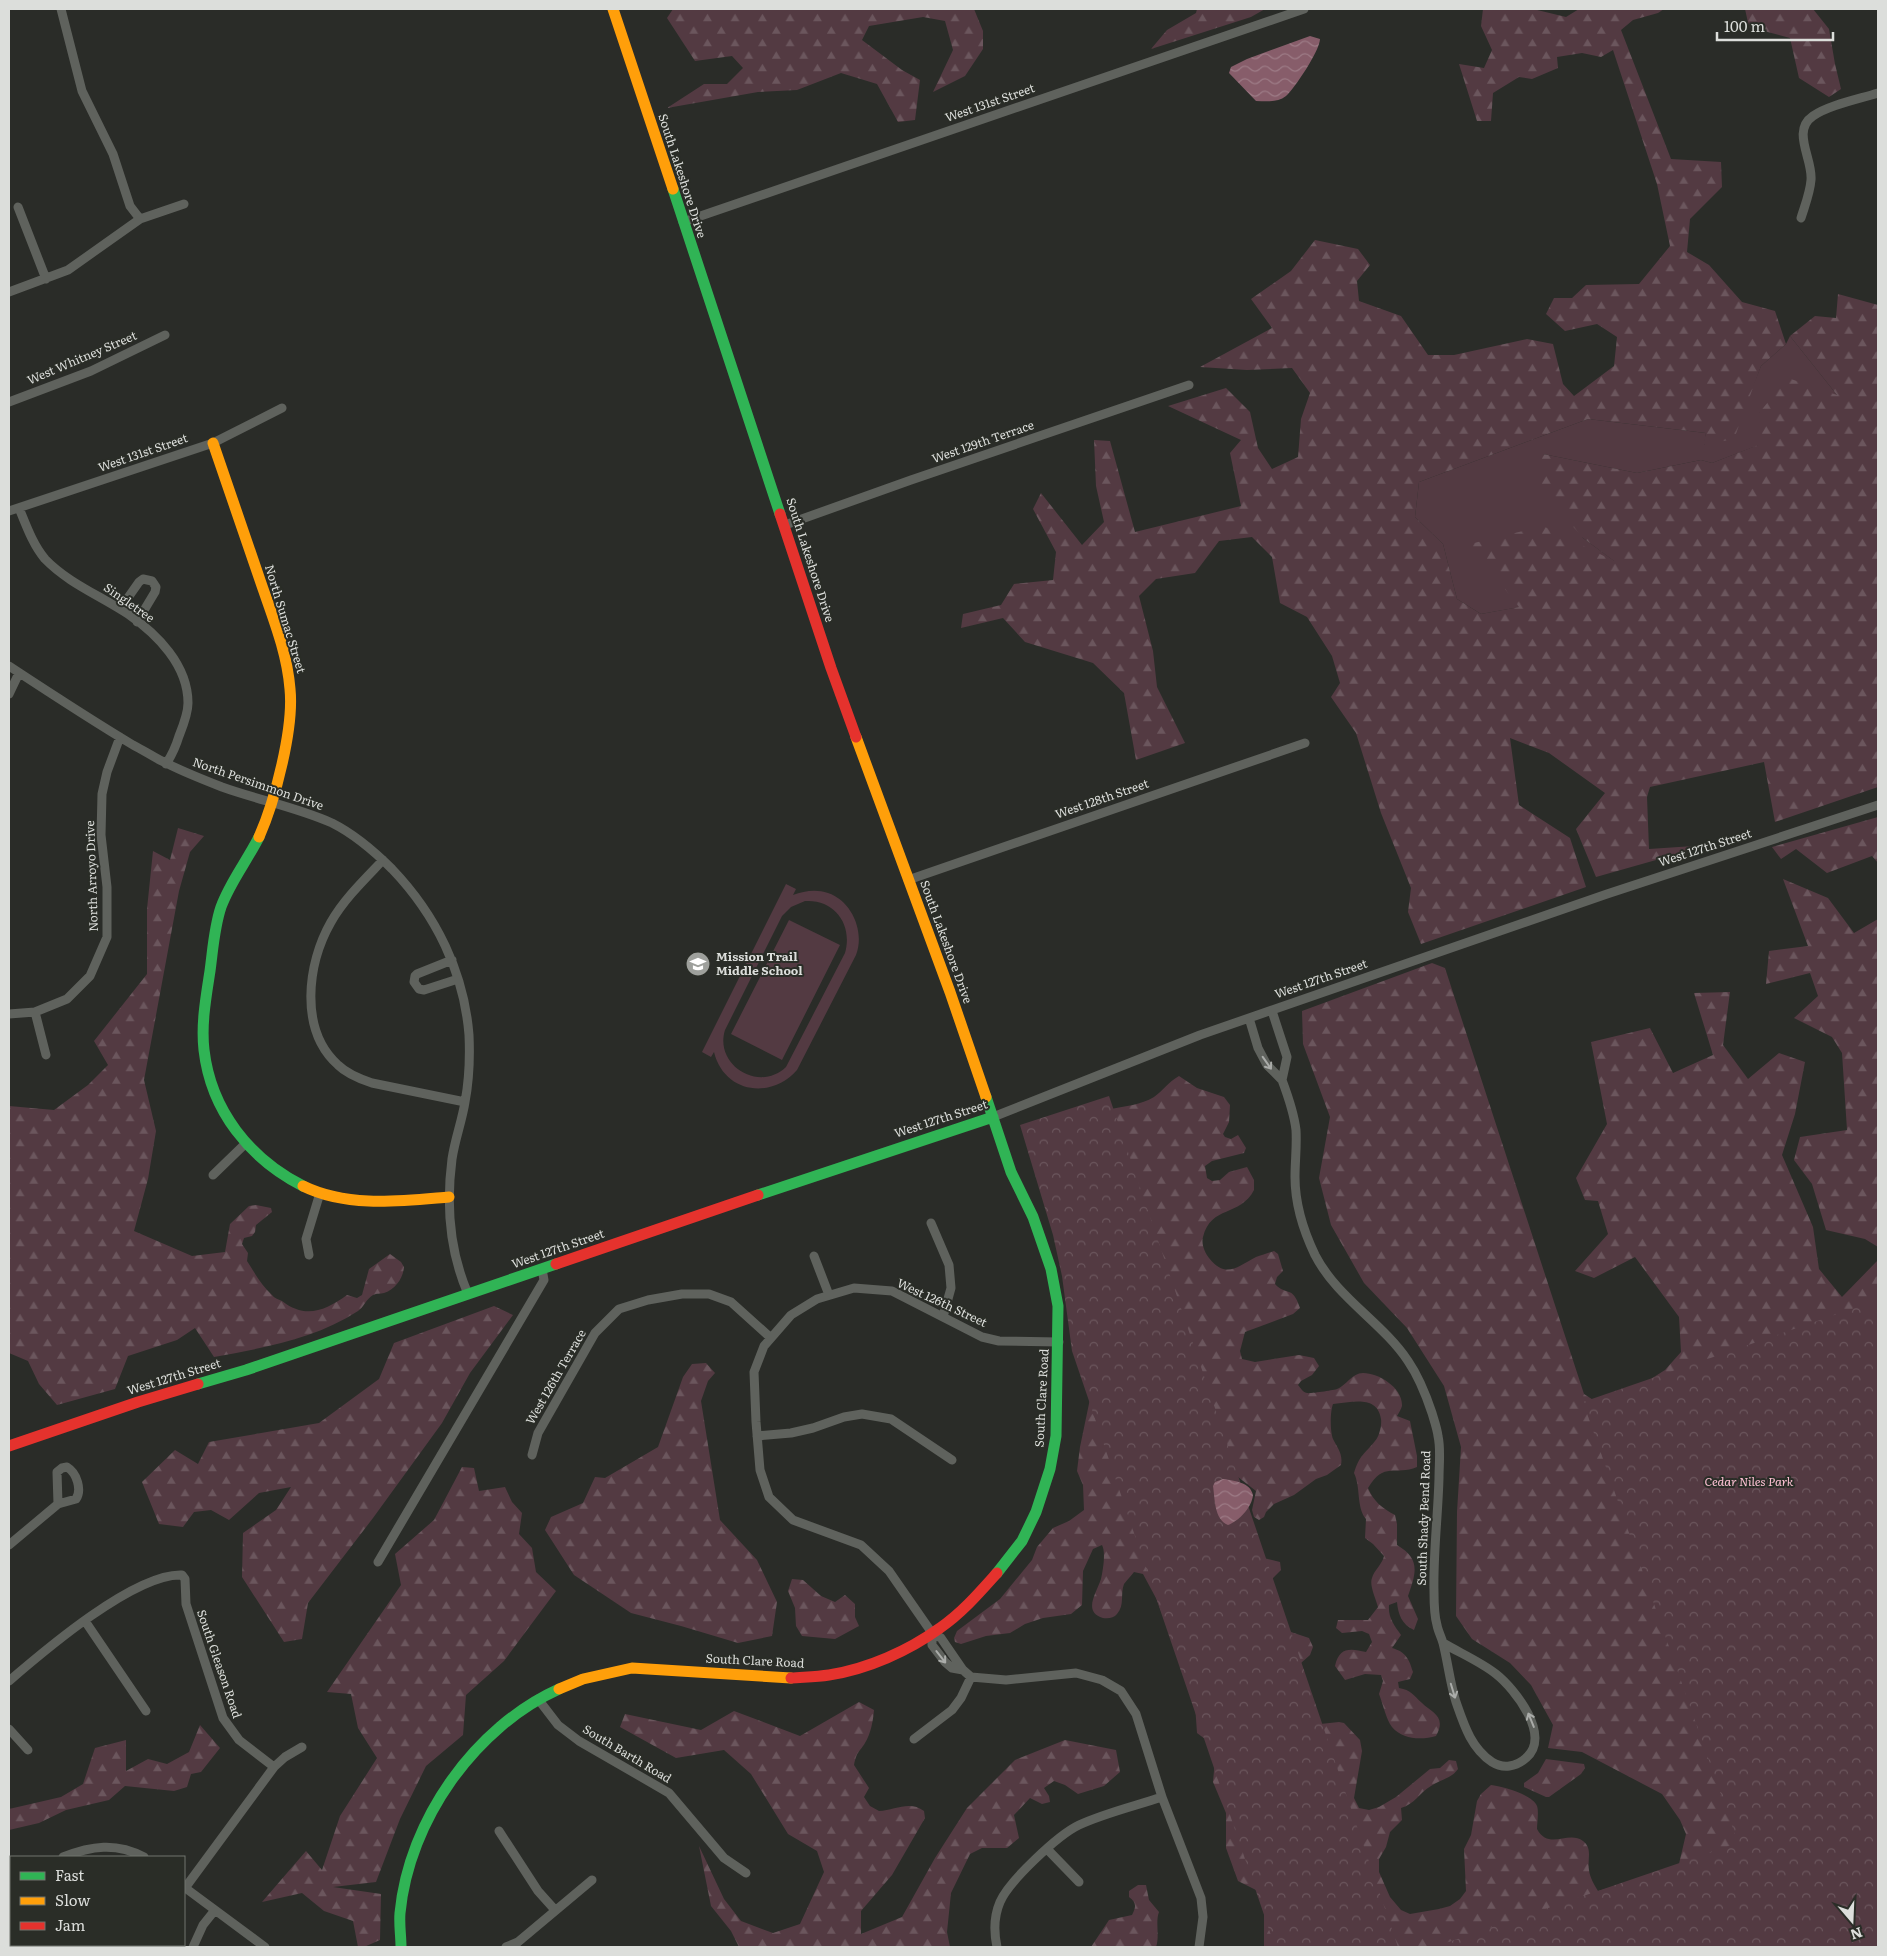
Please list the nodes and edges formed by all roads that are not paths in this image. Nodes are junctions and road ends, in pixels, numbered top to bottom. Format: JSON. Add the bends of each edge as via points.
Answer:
{"nodes":[{"id":1,"x":61,"y":9,"type":"edge"},
{"id":2,"x":613,"y":9,"type":"edge"},
{"id":3,"x":1304,"y":9,"type":"edge"},
{"id":4,"x":1878,"y":93,"type":"edge"},
{"id":5,"x":184,"y":204,"type":"dead end"},
{"id":6,"x":18,"y":207,"type":"dead end"},
{"id":7,"x":1801,"y":218,"type":"dead end"},
{"id":8,"x":140,"y":219,"type":"junction"},
{"id":9,"x":683,"y":222,"type":"junction"},
{"id":10,"x":46,"y":279,"type":"junction"},
{"id":11,"x":9,"y":292,"type":"edge"},
{"id":12,"x":165,"y":336,"type":"dead end"},
{"id":13,"x":1189,"y":385,"type":"dead end"},
{"id":14,"x":9,"y":402,"type":"edge"},
{"id":15,"x":282,"y":408,"type":"dead end"},
{"id":16,"x":213,"y":443,"type":"junction"},
{"id":17,"x":19,"y":508,"type":"junction"},
{"id":18,"x":9,"y":512,"type":"edge"},
{"id":19,"x":785,"y":525,"type":"junction"},
{"id":20,"x":120,"y":609,"type":"junction"},
{"id":21,"x":137,"y":622,"type":"junction"},
{"id":22,"x":9,"y":666,"type":"edge"},
{"id":23,"x":19,"y":673,"type":"junction"},
{"id":24,"x":9,"y":694,"type":"edge"},
{"id":25,"x":120,"y":737,"type":"junction"},
{"id":26,"x":1305,"y":743,"type":"dead end"},
{"id":27,"x":166,"y":764,"type":"junction"},
{"id":28,"x":273,"y":802,"type":"junction"},
{"id":29,"x":1878,"y":805,"type":"edge"},
{"id":30,"x":383,"y":860,"type":"junction"},
{"id":31,"x":908,"y":880,"type":"junction"},
{"id":32,"x":452,"y":960,"type":"junction"},
{"id":33,"x":458,"y":979,"type":"junction"},
{"id":34,"x":1272,"y":1011,"type":"junction"},
{"id":35,"x":35,"y":1012,"type":"junction"},
{"id":36,"x":9,"y":1014,"type":"edge"},
{"id":37,"x":1249,"y":1018,"type":"junction"},
{"id":38,"x":46,"y":1055,"type":"dead end"},
{"id":39,"x":1282,"y":1080,"type":"junction"},
{"id":40,"x":465,"y":1102,"type":"junction"},
{"id":41,"x":993,"y":1117,"type":"junction"},
{"id":42,"x":245,"y":1144,"type":"junction"},
{"id":43,"x":212,"y":1175,"type":"dead end"},
{"id":44,"x":320,"y":1193,"type":"junction"},
{"id":45,"x":448,"y":1197,"type":"junction"},
{"id":46,"x":931,"y":1223,"type":"dead end"},
{"id":47,"x":309,"y":1255,"type":"dead end"},
{"id":48,"x":814,"y":1256,"type":"dead end"},
{"id":49,"x":542,"y":1269,"type":"junction"},
{"id":50,"x":468,"y":1294,"type":"junction"},
{"id":51,"x":829,"y":1295,"type":"junction"},
{"id":52,"x":943,"y":1317,"type":"junction"},
{"id":53,"x":771,"y":1338,"type":"junction"},
{"id":54,"x":1059,"y":1342,"type":"junction"},
{"id":55,"x":757,"y":1436,"type":"junction"},
{"id":56,"x":9,"y":1446,"type":"edge"},
{"id":57,"x":532,"y":1455,"type":"dead end"},
{"id":58,"x":952,"y":1460,"type":"dead end"},
{"id":59,"x":58,"y":1504,"type":"dead end"},
{"id":60,"x":9,"y":1545,"type":"edge"},
{"id":61,"x":378,"y":1562,"type":"dead end"},
{"id":62,"x":85,"y":1621,"type":"junction"},
{"id":63,"x":932,"y":1633,"type":"junction"},
{"id":64,"x":1443,"y":1643,"type":"junction"},
{"id":65,"x":972,"y":1677,"type":"junction"},
{"id":66,"x":9,"y":1681,"type":"edge"},
{"id":67,"x":538,"y":1699,"type":"junction"},
{"id":68,"x":146,"y":1711,"type":"dead end"},
{"id":69,"x":9,"y":1729,"type":"edge"},
{"id":70,"x":914,"y":1739,"type":"dead end"},
{"id":71,"x":302,"y":1747,"type":"dead end"},
{"id":72,"x":28,"y":1750,"type":"dead end"},
{"id":73,"x":274,"y":1766,"type":"junction"},
{"id":74,"x":1162,"y":1797,"type":"junction"},
{"id":75,"x":499,"y":1831,"type":"dead end"},
{"id":76,"x":1048,"y":1850,"type":"junction"},
{"id":77,"x":66,"y":1856,"type":"edge"},
{"id":78,"x":142,"y":1856,"type":"edge"},
{"id":79,"x":746,"y":1873,"type":"dead end"},
{"id":80,"x":592,"y":1880,"type":"dead end"},
{"id":81,"x":1079,"y":1882,"type":"dead end"},
{"id":82,"x":185,"y":1887,"type":"edge"},
{"id":83,"x":185,"y":1889,"type":"edge"},
{"id":84,"x":214,"y":1910,"type":"junction"},
{"id":85,"x":555,"y":1910,"type":"junction"},
{"id":86,"x":193,"y":1947,"type":"edge"},
{"id":87,"x":265,"y":1947,"type":"edge"},
{"id":88,"x":401,"y":1947,"type":"edge"},
{"id":89,"x":506,"y":1947,"type":"edge"},
{"id":90,"x":997,"y":1947,"type":"edge"},
{"id":91,"x":1199,"y":1947,"type":"edge"}],
"edges":[{"from":1,"to":8,"type":"street","via":[[82,91],[113,154],[130,206]]},
{"from":2,"to":9,"type":"street","name":"South Lakeshore Drive"},
{"from":3,"to":9,"type":"street","name":"West 131st Street"},
{"from":4,"to":7,"type":"street","via":[[1828,109],[1806,123],[1802,137],[1809,157],[1811,180]]},
{"from":5,"to":8,"type":"street"},
{"from":6,"to":10,"type":"street"},
{"from":8,"to":10,"type":"street","via":[[68,270]]},
{"from":9,"to":19,"type":"street","name":"South Lakeshore Drive"},
{"from":10,"to":11,"type":"street"},
{"from":12,"to":14,"type":"street","name":"West Whitney Street","via":[[91,371]]},
{"from":13,"to":19,"type":"street","name":"West 129th Terrace"},
{"from":15,"to":16,"type":"street","name":"West 131st Street"},
{"from":16,"to":17,"type":"street","name":"West 131st Street"},
{"from":16,"to":28,"type":"street","name":"North Sumac Street","via":[[281,642],[290,682],[289,725]]},
{"from":17,"to":18,"type":"street","name":"West 131st Street"},
{"from":17,"to":20,"type":"street","name":"Singletree","via":[[36,547],[46,559],[68,577]]},
{"from":19,"to":31,"type":"street","name":"South Lakeshore Drive","via":[[831,668]]},
{"from":20,"to":21,"type":"street","name":"Singletree"},
{"from":20,"to":21,"type":"street","via":[[139,582],[147,578],[152,580],[155,592]]},
{"from":21,"to":27,"type":"street","name":"Singletree","via":[[160,641],[174,660],[187,692],[184,722]]},
{"from":22,"to":23,"type":"street","name":"North Persimmon Drive"},
{"from":23,"to":24,"type":"street"},
{"from":23,"to":25,"type":"street","name":"North Persimmon Drive"},
{"from":25,"to":27,"type":"street","name":"North Persimmon Drive"},
{"from":25,"to":35,"type":"street","name":"North Arroyo Drive","via":[[102,794],[107,938],[90,976],[67,999]]},
{"from":26,"to":31,"type":"street","name":"West 128th Street"},
{"from":27,"to":28,"type":"street","name":"North Persimmon Drive","via":[[223,787]]},
{"from":28,"to":30,"type":"street","name":"North Persimmon Drive","via":[[333,824]]},
{"from":28,"to":42,"type":"street","name":"North Sumac Street","via":[[257,841],[220,909],[205,1011],[204,1049],[212,1085],[224,1112]]},
{"from":29,"to":34,"type":"street","name":"West 127th Street","via":[[1598,897]]},
{"from":30,"to":32,"type":"street","name":"North Persimmon Drive","via":[[425,909]]},
{"from":30,"to":40,"type":"street","via":[[338,912],[322,942],[312,991],[315,1031],[337,1065],[360,1079]]},
{"from":31,"to":41,"type":"street","name":"South Lakeshore Drive"},
{"from":32,"to":33,"type":"street","name":"North Persimmon Drive"},
{"from":32,"to":33,"type":"street","via":[[417,974],[414,982],[424,990]]},
{"from":33,"to":40,"type":"street","name":"North Persimmon Drive","via":[[469,1038]]},
{"from":34,"to":37,"type":"street","name":"West 127th Street"},
{"from":34,"to":39,"type":"street","via":[[1287,1057]]},
{"from":35,"to":36,"type":"street","name":"North Arroyo Drive"},
{"from":35,"to":38,"type":"street"},
{"from":37,"to":39,"type":"street","one_way":true,"via":[[1267,1065]]},
{"from":37,"to":41,"type":"street","name":"West 127th Street"},
{"from":39,"to":64,"type":"street","name":"South Shady Bend Road","via":[[1296,1127],[1298,1204],[1316,1255],[1331,1280],[1408,1360],[1421,1383],[1438,1436],[1434,1591],[1436,1624]]},
{"from":40,"to":45,"type":"street","name":"North Persimmon Drive","via":[[452,1157]]},
{"from":41,"to":49,"type":"street","name":"West 127th Street"},
{"from":41,"to":54,"type":"street","name":"South Clare Road","via":[[1011,1172],[1033,1217],[1051,1269],[1058,1306]]},
{"from":42,"to":43,"type":"street"},
{"from":42,"to":44,"type":"street","name":"North Sumac Street","via":[[276,1171]]},
{"from":44,"to":45,"type":"street","name":"North Sumac Street","via":[[353,1200]]},
{"from":44,"to":47,"type":"street","via":[[306,1240]]},
{"from":45,"to":50,"type":"street","name":"North Persimmon Drive","via":[[451,1240]]},
{"from":46,"to":52,"type":"street","via":[[949,1265],[951,1288]]},
{"from":48,"to":51,"type":"street"},
{"from":49,"to":50,"type":"street","name":"West 127th Street"},
{"from":49,"to":61,"type":"street","via":[[544,1280]]},
{"from":50,"to":56,"type":"street","name":"West 127th Street"},
{"from":51,"to":52,"type":"street","name":"West 126th Street","via":[[854,1288],[892,1291]]},
{"from":51,"to":53,"type":"street","name":"West 126th Street","via":[[791,1315]]},
{"from":52,"to":54,"type":"street","name":"West 126th Street","via":[[975,1334],[999,1341]]},
{"from":53,"to":55,"type":"street","name":"West 126th Street","via":[[764,1346],[754,1372]]},
{"from":53,"to":57,"type":"street","name":"West 126th Terrace","via":[[731,1302],[709,1294],[682,1294],[619,1309],[595,1333],[538,1433]]},
{"from":54,"to":63,"type":"street","name":"South Clare Road","via":[[1056,1436],[1050,1469],[1036,1512],[1022,1541],[992,1579],[971,1602]]},
{"from":55,"to":58,"type":"street","via":[[791,1433],[844,1416],[862,1414],[891,1419]]},
{"from":55,"to":63,"type":"street","name":"West 126th Street","via":[[760,1470],[770,1497],[793,1520],[861,1545],[890,1571]]},
{"from":59,"to":60,"type":"street"},
{"from":62,"to":66,"type":"street","name":"South Gleason Road"},
{"from":62,"to":68,"type":"street"},
{"from":62,"to":73,"type":"street","name":"South Gleason Road","via":[[123,1595],[159,1579],[182,1575],[186,1604],[223,1718],[239,1740]]},
{"from":63,"to":65,"type":"street","name":"West 126th Street","via":[[941,1638],[963,1670]]},
{"from":63,"to":67,"type":"street","name":"South Clare Road","via":[[878,1662],[829,1675],[782,1678],[632,1668],[583,1679]]},
{"from":64,"to":64,"type":"street","name":"South Shady Bend Road","one_way":true,"via":[[1450,1684],[1474,1746],[1497,1765],[1507,1767],[1520,1763],[1534,1748],[1535,1737],[1533,1725],[1521,1702],[1496,1673]]},
{"from":65,"to":70,"type":"street","via":[[952,1710]]},
{"from":65,"to":74,"type":"street","via":[[1006,1680],[1076,1672],[1111,1684],[1136,1714]]},
{"from":67,"to":79,"type":"street","name":"South Barth Road","via":[[558,1725],[579,1741],[669,1793],[724,1858]]},
{"from":67,"to":88,"type":"street","name":"South Clare Road","via":[[499,1727],[460,1768],[434,1807],[410,1863],[400,1913]]},
{"from":69,"to":72,"type":"street"},
{"from":71,"to":73,"type":"street"},
{"from":73,"to":82,"type":"street"},
{"from":74,"to":76,"type":"street","via":[[1077,1826]]},
{"from":74,"to":91,"type":"street","via":[[1202,1898]]},
{"from":75,"to":85,"type":"street","via":[[538,1891]]},
{"from":76,"to":81,"type":"street"},
{"from":76,"to":90,"type":"street","via":[[1017,1878],[1000,1902],[994,1931]]},
{"from":77,"to":78,"type":"street","via":[[104,1846],[132,1850]]},
{"from":80,"to":85,"type":"street"},
{"from":83,"to":84,"type":"street"},
{"from":84,"to":86,"type":"street"},
{"from":84,"to":87,"type":"street"},
{"from":85,"to":89,"type":"street","via":[[518,1942]]}]}
